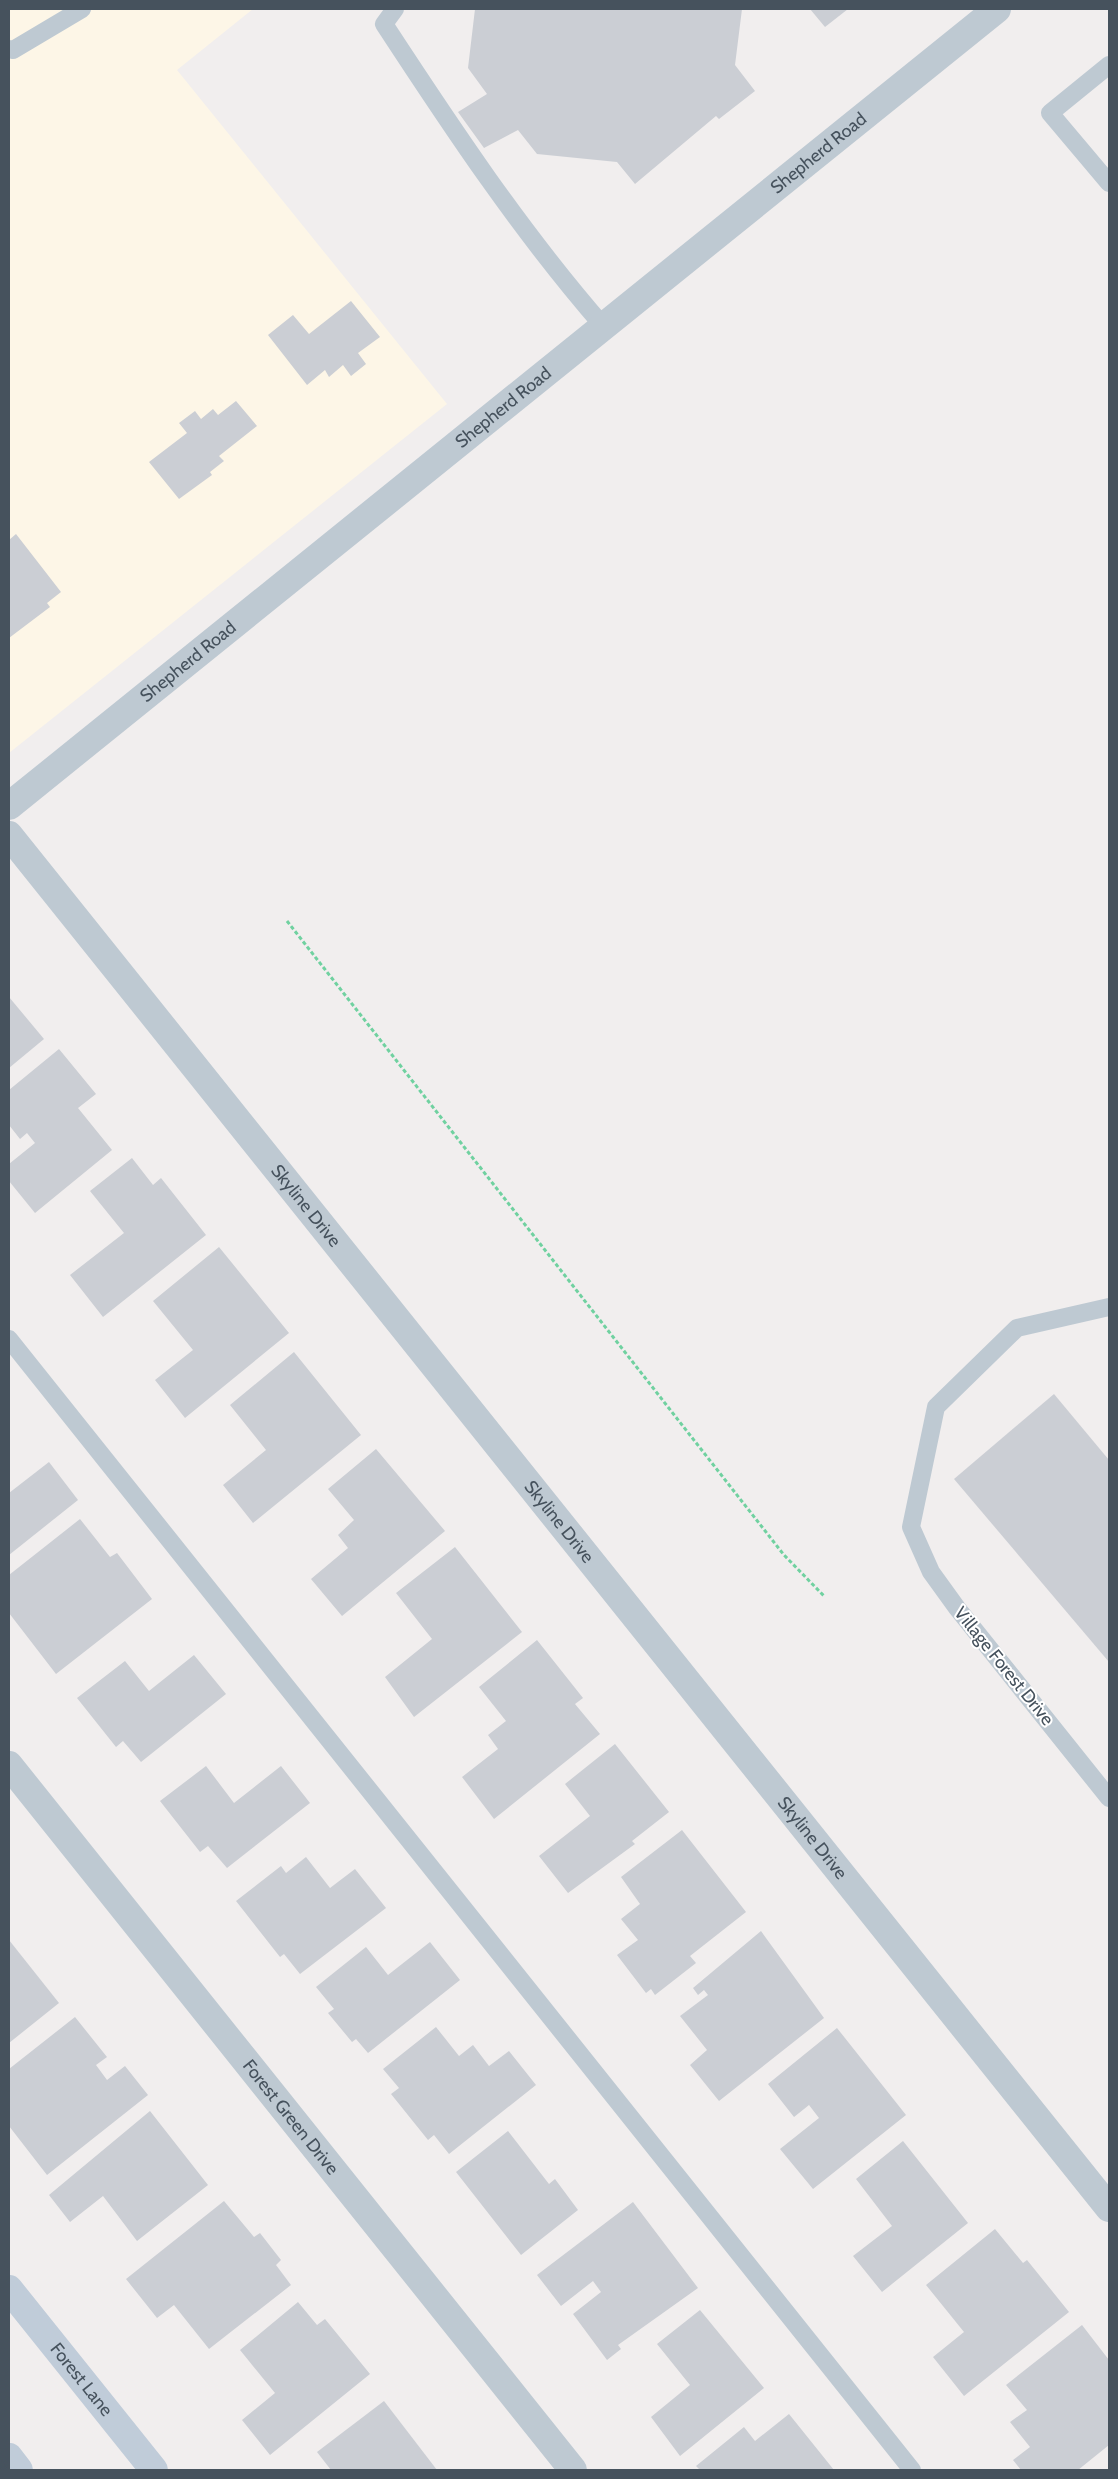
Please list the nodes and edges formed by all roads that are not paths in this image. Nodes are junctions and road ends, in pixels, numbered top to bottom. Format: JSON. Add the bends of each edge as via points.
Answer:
{"nodes":[{"id":1,"x":82,"y":9,"type":"edge"},
{"id":2,"x":394,"y":9,"type":"edge"},
{"id":3,"x":997,"y":9,"type":"edge"},
{"id":4,"x":9,"y":50,"type":"edge"},
{"id":5,"x":1109,"y":64,"type":"edge"},
{"id":6,"x":1109,"y":183,"type":"edge"},
{"id":7,"x":604,"y":327,"type":"junction"},
{"id":8,"x":9,"y":806,"type":"edge"},
{"id":9,"x":9,"y":835,"type":"edge"},
{"id":10,"x":1109,"y":1307,"type":"edge"},
{"id":11,"x":9,"y":1339,"type":"edge"},
{"id":12,"x":9,"y":1765,"type":"edge"},
{"id":13,"x":1109,"y":1798,"type":"edge"},
{"id":14,"x":1109,"y":2208,"type":"edge"},
{"id":15,"x":9,"y":2289,"type":"edge"},
{"id":16,"x":9,"y":2457,"type":"edge"},
{"id":17,"x":19,"y":2470,"type":"edge"},
{"id":18,"x":154,"y":2470,"type":"edge"},
{"id":19,"x":573,"y":2470,"type":"edge"},
{"id":20,"x":912,"y":2470,"type":"edge"}],
"edges":[{"from":1,"to":4,"type":"lane"},
{"from":2,"to":7,"type":"lane","via":[[384,24],[466,150],[568,285]]},
{"from":3,"to":7,"type":"street","name":"Shepherd Road"},
{"from":5,"to":6,"type":"lane","via":[[1050,113]]},
{"from":7,"to":8,"type":"street","name":"Shepherd Road"},
{"from":9,"to":14,"type":"street","name":"Skyline Drive"},
{"from":10,"to":13,"type":"lane","name":"Village Forest Drive","via":[[1017,1328],[936,1406],[911,1527],[931,1572],[957,1608]]},
{"from":11,"to":20,"type":"lane"},
{"from":12,"to":19,"type":"street","name":"Forest Green Drive"},
{"from":15,"to":18,"type":"main road","name":"Forest Lane"},
{"from":16,"to":17,"type":"main road"}]}
